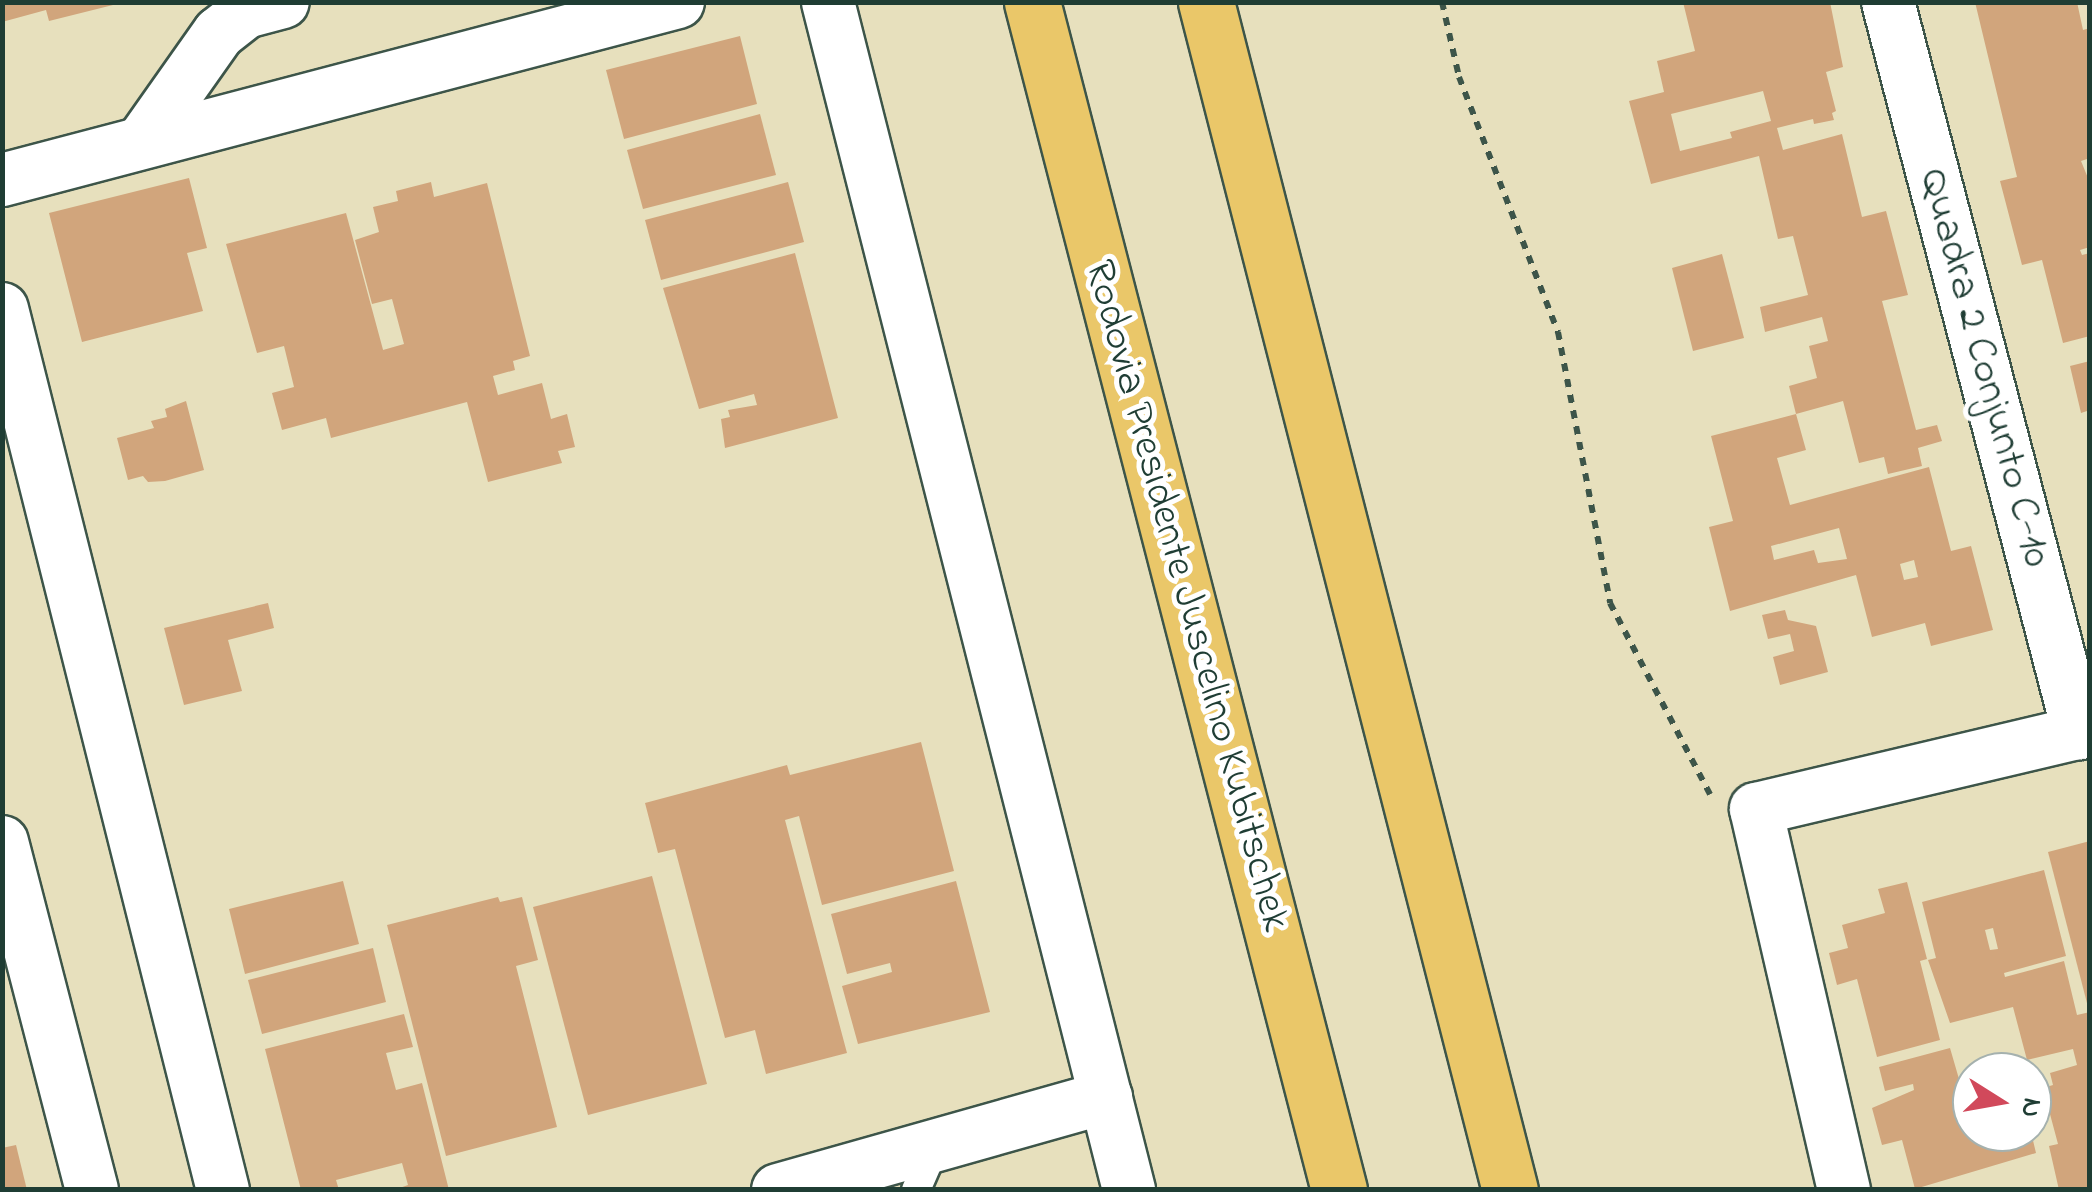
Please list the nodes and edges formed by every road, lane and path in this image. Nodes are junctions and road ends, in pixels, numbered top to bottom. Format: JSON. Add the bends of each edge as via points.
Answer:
{"nodes":[{"id":1,"x":284,"y":2,"type":"edge"},
{"id":2,"x":828,"y":2,"type":"edge"},
{"id":3,"x":1032,"y":2,"type":"edge"},
{"id":4,"x":1206,"y":2,"type":"edge"},
{"id":5,"x":1442,"y":2,"type":"edge"},
{"id":6,"x":1888,"y":2,"type":"edge"},
{"id":7,"x":666,"y":4,"type":"edge"},
{"id":8,"x":142,"y":142,"type":"junction"},
{"id":9,"x":2,"y":180,"type":"edge"},
{"id":10,"x":2,"y":309,"type":"edge"},
{"id":11,"x":2084,"y":731,"type":"edge"},
{"id":12,"x":1711,"y":796,"type":"dead end"},
{"id":13,"x":2,"y":842,"type":"edge"},
{"id":14,"x":1106,"y":1096,"type":"junction"},
{"id":15,"x":926,"y":1167,"type":"edge"},
{"id":16,"x":92,"y":1190,"type":"edge"},
{"id":17,"x":224,"y":1190,"type":"edge"},
{"id":18,"x":778,"y":1190,"type":"edge"},
{"id":19,"x":1129,"y":1190,"type":"edge"},
{"id":20,"x":1339,"y":1190,"type":"edge"},
{"id":21,"x":1510,"y":1190,"type":"edge"},
{"id":22,"x":1844,"y":1190,"type":"edge"}],
"edges":[{"from":1,"to":8,"type":"street","via":[[246,12],[219,32]]},
{"from":2,"to":14,"type":"street"},
{"from":3,"to":20,"type":"highway","name":"Rodovia Presidente Juscelino Kubitschek"},
{"from":4,"to":21,"type":"highway"},
{"from":5,"to":12,"type":"path","via":[[1459,77],[1558,332],[1610,603]]},
{"from":6,"to":11,"type":"street","name":"Quadra 2 Conjunto C-10"},
{"from":7,"to":8,"type":"street"},
{"from":8,"to":9,"type":"street"},
{"from":10,"to":17,"type":"street"},
{"from":11,"to":22,"type":"street","via":[[1756,809]]},
{"from":13,"to":16,"type":"street"},
{"from":14,"to":15,"type":"street"},
{"from":14,"to":19,"type":"street"},
{"from":15,"to":18,"type":"street"}]}
